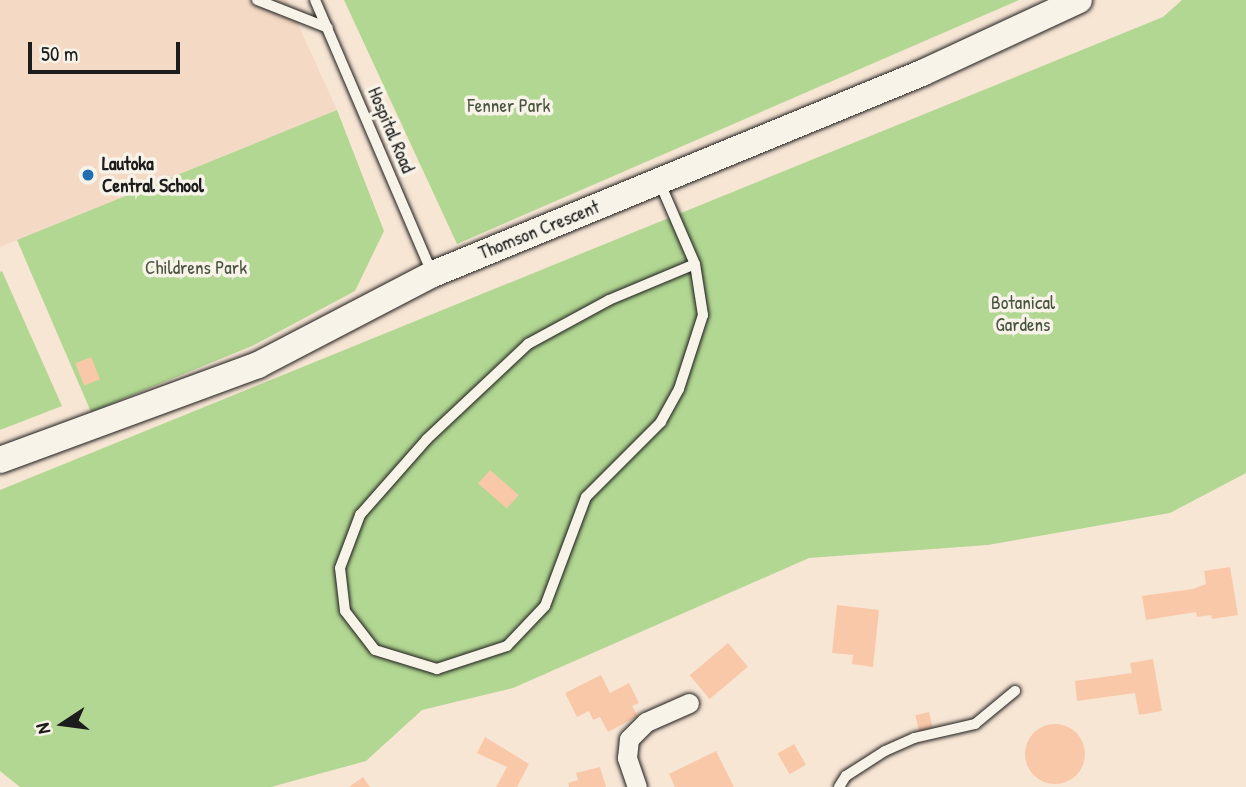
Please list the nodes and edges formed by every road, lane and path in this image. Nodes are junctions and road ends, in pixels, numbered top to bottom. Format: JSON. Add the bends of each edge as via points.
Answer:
{"nodes":[{"id":1,"x":257,"y":0,"type":"edge"},
{"id":2,"x":315,"y":0,"type":"edge"},
{"id":3,"x":1079,"y":0,"type":"edge"},
{"id":4,"x":328,"y":28,"type":"junction"},
{"id":5,"x":659,"y":180,"type":"junction"},
{"id":6,"x":695,"y":264,"type":"junction"},
{"id":7,"x":433,"y":274,"type":"junction"},
{"id":8,"x":0,"y":460,"type":"edge"},
{"id":9,"x":1015,"y":691,"type":"dead end"},
{"id":10,"x":689,"y":703,"type":"dead end"},
{"id":11,"x":637,"y":787,"type":"edge"},
{"id":12,"x":839,"y":787,"type":"edge"}],
"edges":[{"from":1,"to":4,"type":"lane"},
{"from":2,"to":4,"type":"lane","name":"Hospital Road"},
{"from":3,"to":5,"type":"main road","name":"Thomson Crescent","via":[[922,73]]},
{"from":4,"to":7,"type":"lane","name":"Hospital Road"},
{"from":5,"to":6,"type":"lane"},
{"from":5,"to":7,"type":"main road","name":"Thomson Crescent"},
{"from":6,"to":6,"type":"lane","via":[[703,315],[679,389],[661,422],[586,497],[545,606],[507,646],[437,669],[375,650],[345,611],[340,568],[360,515],[427,439],[528,344],[609,300]]},
{"from":7,"to":8,"type":"main road","name":"Thomson Crescent","via":[[258,365]]},
{"from":9,"to":12,"type":"lane","via":[[975,724],[914,738],[885,751],[846,776]]},
{"from":10,"to":11,"type":"street","via":[[646,722],[629,739],[627,758]]}]}
